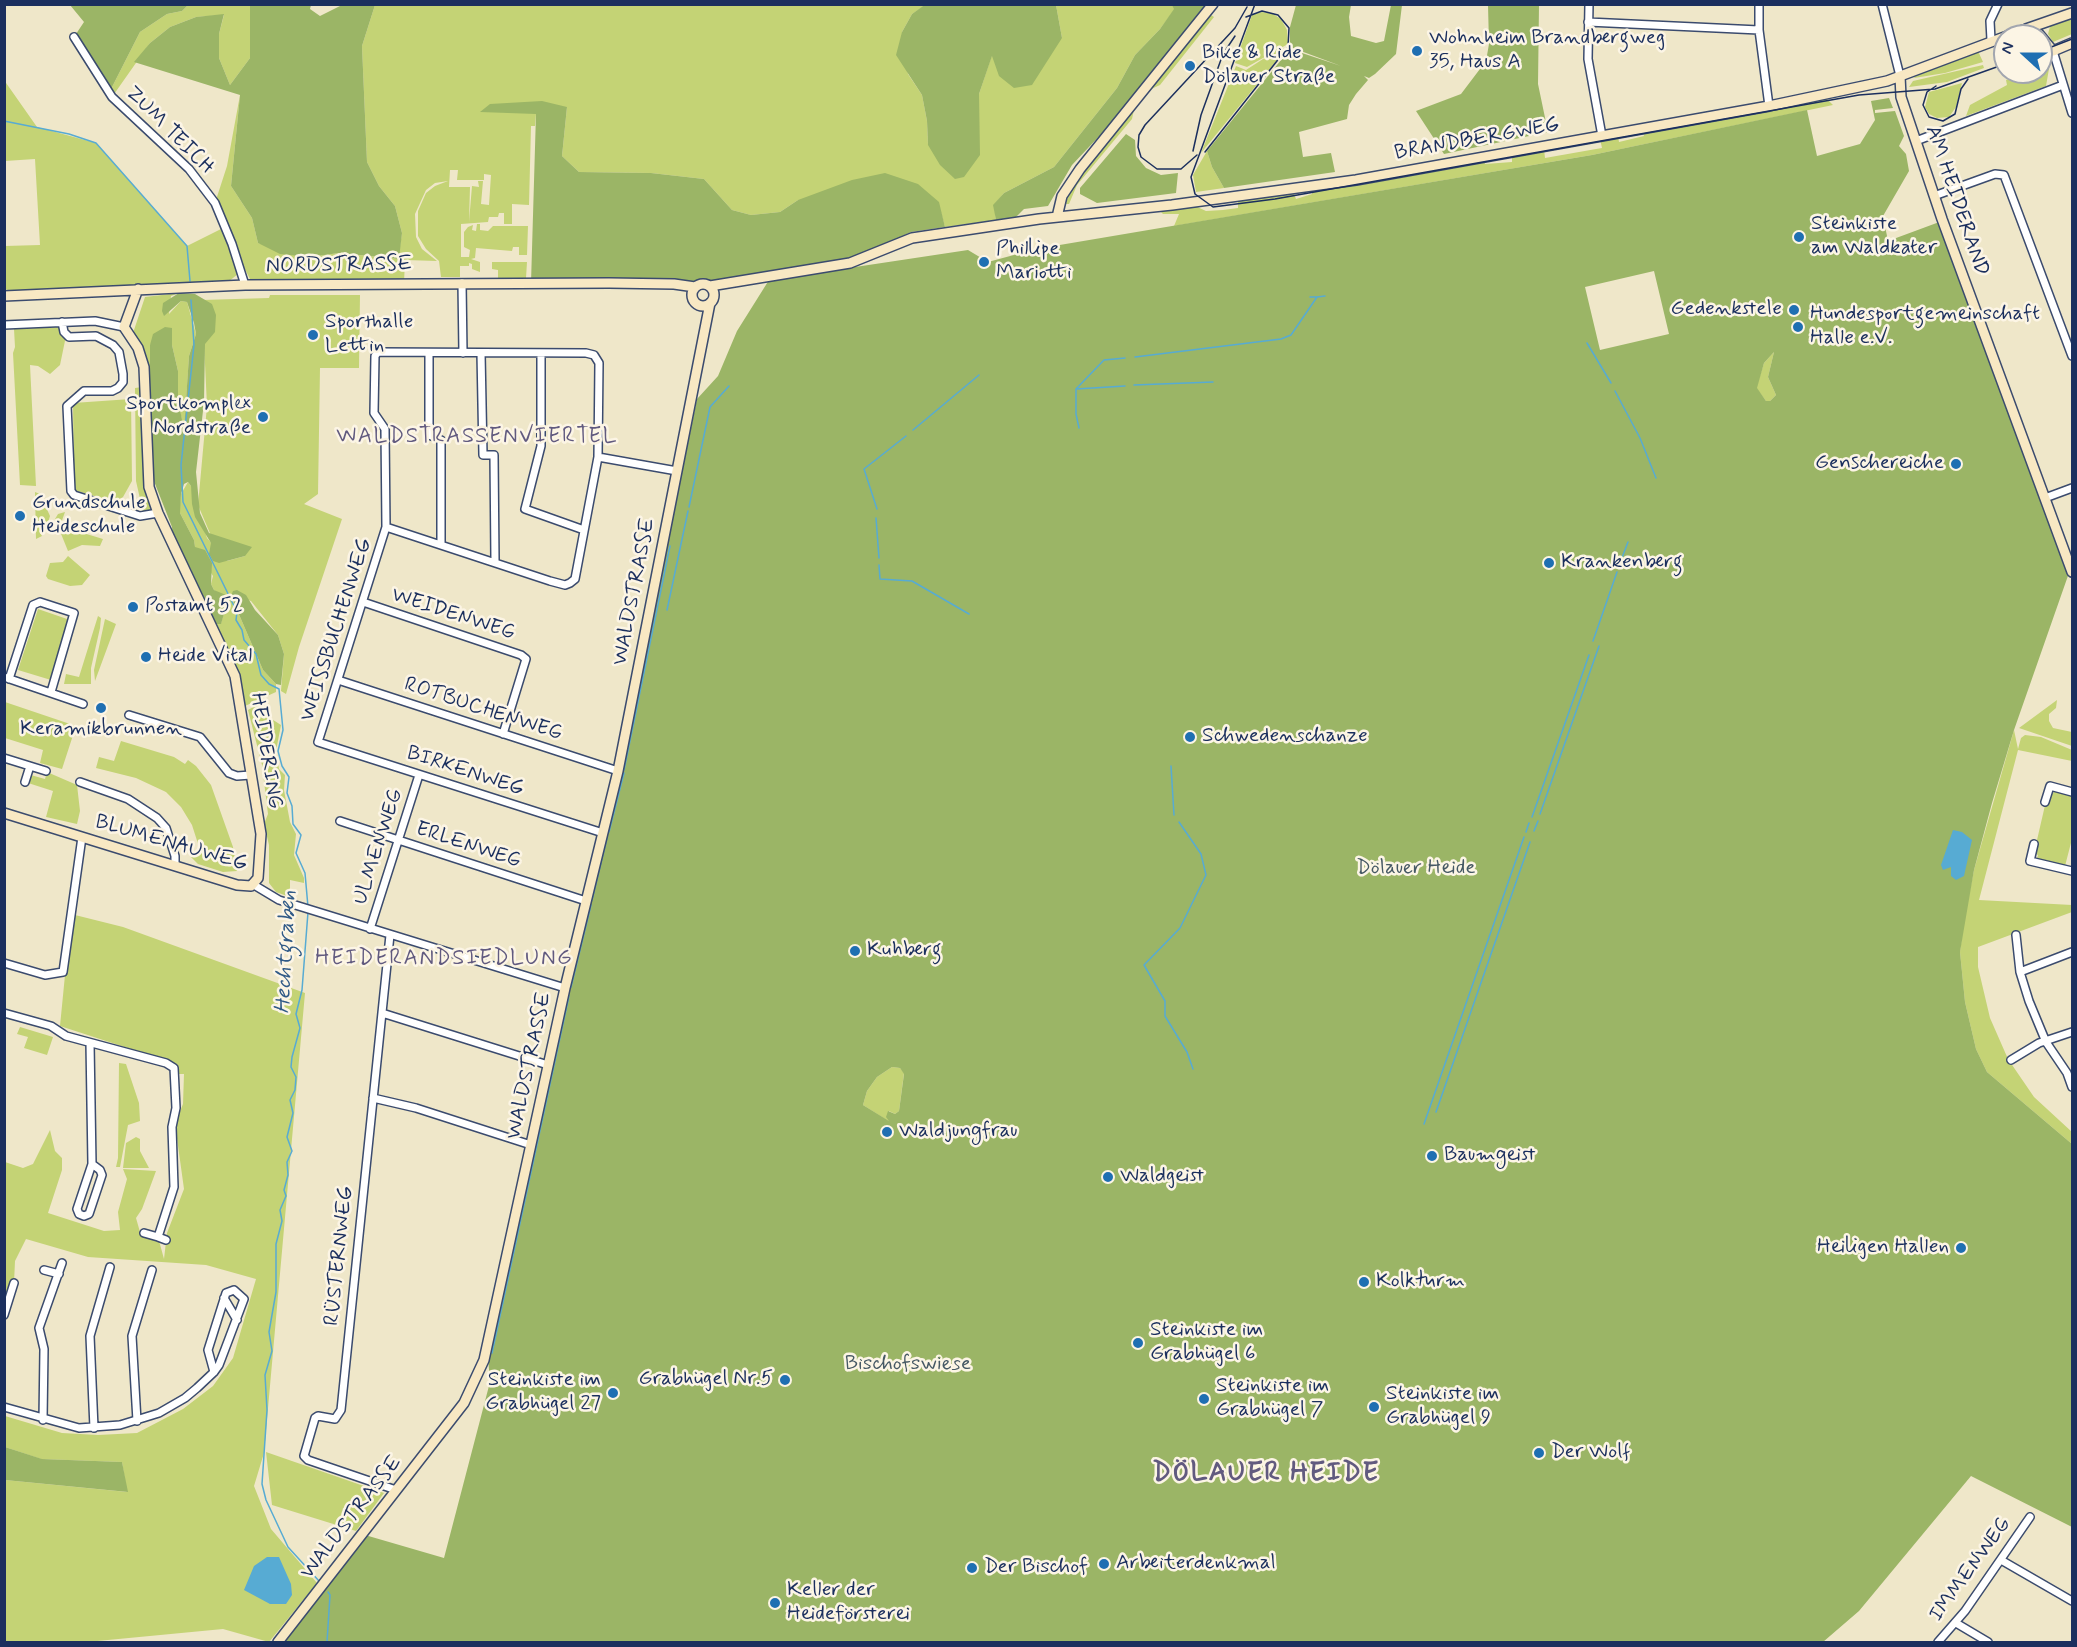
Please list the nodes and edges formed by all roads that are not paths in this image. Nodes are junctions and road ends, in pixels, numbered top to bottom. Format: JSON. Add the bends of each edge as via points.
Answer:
{"nodes":[{"id":1,"x":1213,"y":4,"type":"edge"},
{"id":2,"x":1589,"y":4,"type":"edge"},
{"id":3,"x":1760,"y":4,"type":"edge"},
{"id":4,"x":1882,"y":4,"type":"edge"},
{"id":5,"x":1998,"y":4,"type":"edge"},
{"id":6,"x":2073,"y":13,"type":"edge"},
{"id":7,"x":1588,"y":21,"type":"junction"},
{"id":8,"x":2049,"y":21,"type":"junction"},
{"id":9,"x":2040,"y":24,"type":"edge"},
{"id":10,"x":2048,"y":24,"type":"edge"},
{"id":11,"x":1759,"y":30,"type":"junction"},
{"id":12,"x":75,"y":37,"type":"dead end"},
{"id":13,"x":1991,"y":40,"type":"joint"},
{"id":14,"x":2073,"y":43,"type":"edge"},
{"id":15,"x":2053,"y":51,"type":"joint"},
{"id":16,"x":1900,"y":76,"type":"junction"},
{"id":17,"x":2063,"y":85,"type":"junction"},
{"id":18,"x":1769,"y":106,"type":"junction"},
{"id":19,"x":2073,"y":113,"type":"edge"},
{"id":20,"x":1602,"y":136,"type":"junction"},
{"id":21,"x":1916,"y":141,"type":"junction"},
{"id":22,"x":1934,"y":196,"type":"junction"},
{"id":23,"x":1057,"y":217,"type":"junction"},
{"id":24,"x":462,"y":283,"type":"junction"},
{"id":25,"x":245,"y":285,"type":"junction"},
{"id":26,"x":138,"y":290,"type":"junction"},
{"id":27,"x":694,"y":291,"type":"junction"},
{"id":28,"x":4,"y":296,"type":"edge"},
{"id":29,"x":709,"y":297,"type":"junction"},
{"id":30,"x":62,"y":322,"type":"junction"},
{"id":31,"x":4,"y":325,"type":"edge"},
{"id":32,"x":124,"y":327,"type":"junction"},
{"id":33,"x":429,"y":352,"type":"junction"},
{"id":34,"x":463,"y":353,"type":"junction"},
{"id":35,"x":482,"y":353,"type":"junction"},
{"id":36,"x":541,"y":353,"type":"junction"},
{"id":37,"x":2073,"y":356,"type":"edge"},
{"id":38,"x":598,"y":457,"type":"junction"},
{"id":39,"x":677,"y":471,"type":"junction"},
{"id":40,"x":2073,"y":488,"type":"edge"},
{"id":41,"x":2045,"y":498,"type":"junction"},
{"id":42,"x":158,"y":513,"type":"junction"},
{"id":43,"x":386,"y":527,"type":"junction"},
{"id":44,"x":584,"y":530,"type":"junction"},
{"id":45,"x":441,"y":544,"type":"junction"},
{"id":46,"x":495,"y":561,"type":"junction"},
{"id":47,"x":2073,"y":572,"type":"edge"},
{"id":48,"x":363,"y":602,"type":"junction"},
{"id":49,"x":7,"y":678,"type":"edge"},
{"id":50,"x":338,"y":680,"type":"junction"},
{"id":51,"x":51,"y":692,"type":"junction"},
{"id":52,"x":83,"y":704,"type":"dead end"},
{"id":53,"x":129,"y":715,"type":"dead end"},
{"id":54,"x":503,"y":734,"type":"junction"},
{"id":55,"x":318,"y":742,"type":"joint"},
{"id":56,"x":4,"y":758,"type":"edge"},
{"id":57,"x":30,"y":766,"type":"junction"},
{"id":58,"x":46,"y":771,"type":"dead end"},
{"id":59,"x":618,"y":771,"type":"junction"},
{"id":60,"x":251,"y":775,"type":"junction"},
{"id":61,"x":419,"y":775,"type":"junction"},
{"id":62,"x":25,"y":782,"type":"dead end"},
{"id":63,"x":80,"y":782,"type":"dead end"},
{"id":64,"x":2073,"y":792,"type":"edge"},
{"id":65,"x":2045,"y":802,"type":"dead end"},
{"id":66,"x":4,"y":813,"type":"edge"},
{"id":67,"x":340,"y":821,"type":"dead end"},
{"id":68,"x":603,"y":833,"type":"junction"},
{"id":69,"x":82,"y":837,"type":"junction"},
{"id":70,"x":398,"y":840,"type":"junction"},
{"id":71,"x":2034,"y":844,"type":"dead end"},
{"id":72,"x":175,"y":866,"type":"junction"},
{"id":73,"x":2073,"y":871,"type":"edge"},
{"id":74,"x":254,"y":885,"type":"junction"},
{"id":75,"x":586,"y":901,"type":"junction"},
{"id":76,"x":370,"y":929,"type":"junction"},
{"id":77,"x":390,"y":935,"type":"junction"},
{"id":78,"x":2016,"y":935,"type":"dead end"},
{"id":79,"x":2073,"y":952,"type":"edge"},
{"id":80,"x":4,"y":963,"type":"edge"},
{"id":81,"x":2020,"y":972,"type":"junction"},
{"id":82,"x":565,"y":988,"type":"junction"},
{"id":83,"x":4,"y":1013,"type":"edge"},
{"id":84,"x":382,"y":1013,"type":"junction"},
{"id":85,"x":2073,"y":1032,"type":"edge"},
{"id":86,"x":2046,"y":1042,"type":"junction"},
{"id":87,"x":90,"y":1043,"type":"junction"},
{"id":88,"x":2011,"y":1060,"type":"dead end"},
{"id":89,"x":548,"y":1065,"type":"junction"},
{"id":90,"x":2073,"y":1087,"type":"edge"},
{"id":91,"x":373,"y":1098,"type":"junction"},
{"id":92,"x":531,"y":1145,"type":"junction"},
{"id":93,"x":92,"y":1164,"type":"junction"},
{"id":94,"x":144,"y":1233,"type":"dead end"},
{"id":95,"x":158,"y":1237,"type":"junction"},
{"id":96,"x":166,"y":1240,"type":"dead end"},
{"id":97,"x":62,"y":1263,"type":"dead end"},
{"id":98,"x":110,"y":1267,"type":"dead end"},
{"id":99,"x":44,"y":1270,"type":"dead end"},
{"id":100,"x":152,"y":1270,"type":"dead end"},
{"id":101,"x":59,"y":1274,"type":"junction"},
{"id":102,"x":14,"y":1283,"type":"dead end"},
{"id":103,"x":224,"y":1298,"type":"junction"},
{"id":104,"x":4,"y":1315,"type":"edge"},
{"id":105,"x":237,"y":1320,"type":"junction"},
{"id":106,"x":214,"y":1372,"type":"junction"},
{"id":107,"x":4,"y":1407,"type":"edge"},
{"id":108,"x":44,"y":1420,"type":"junction"},
{"id":109,"x":137,"y":1422,"type":"junction"},
{"id":110,"x":94,"y":1428,"type":"junction"},
{"id":111,"x":396,"y":1490,"type":"junction"},
{"id":112,"x":2030,"y":1517,"type":"dead end"},
{"id":113,"x":2001,"y":1560,"type":"junction"},
{"id":114,"x":2073,"y":1601,"type":"edge"},
{"id":115,"x":1956,"y":1623,"type":"junction"},
{"id":116,"x":278,"y":1642,"type":"edge"},
{"id":117,"x":1938,"y":1642,"type":"edge"},
{"id":118,"x":1988,"y":1642,"type":"edge"}],
"edges":[{"from":1,"to":23,"type":"main road","via":[[1080,169],[1062,196]]},
{"from":2,"to":7,"type":"street"},
{"from":3,"to":11,"type":"street"},
{"from":4,"to":16,"type":"street"},
{"from":5,"to":13,"type":"street","via":[[1990,21]]},
{"from":6,"to":8,"type":"main road","name":"BRANDBERGWEG"},
{"from":7,"to":11,"type":"street"},
{"from":7,"to":20,"type":"street","via":[[1588,59]]},
{"from":8,"to":9,"type":"main road","name":"BRANDBERGWEG"},
{"from":8,"to":10,"type":"main road"},
{"from":11,"to":18,"type":"street"},
{"from":12,"to":25,"type":"street","name":"ZUM TEICH","via":[[112,98],[189,169],[215,203]]},
{"from":13,"to":16,"type":"main road","name":"BRANDBERGWEG"},
{"from":14,"to":15,"type":"main road"},
{"from":15,"to":17,"type":"street"},
{"from":16,"to":18,"type":"main road","name":"BRANDBERGWEG"},
{"from":16,"to":21,"type":"main road","name":"AM HEIDERAND","via":[[1901,97]]},
{"from":17,"to":19,"type":"street"},
{"from":17,"to":21,"type":"street"},
{"from":18,"to":20,"type":"main road","name":"BRANDBERGWEG"},
{"from":20,"to":23,"type":"main road","name":"BRANDBERGWEG","via":[[1287,191]]},
{"from":21,"to":22,"type":"main road","name":"AM HEIDERAND"},
{"from":22,"to":37,"type":"street","via":[[1995,174],[2004,175]]},
{"from":22,"to":41,"type":"main road","name":"AM HEIDERAND"},
{"from":23,"to":29,"type":"main road","via":[[912,238],[853,262],[725,284]]},
{"from":24,"to":25,"type":"main road","name":"NORDSTRASSE"},
{"from":24,"to":27,"type":"main road","name":"NORDSTRASSE","via":[[674,284]]},
{"from":24,"to":34,"type":"street"},
{"from":25,"to":26,"type":"main road","name":"NORDSTRASSE"},
{"from":26,"to":28,"type":"main road","name":"NORDSTRASSE"},
{"from":26,"to":32,"type":"main road"},
{"from":27,"to":29,"type":"main road","via":[[702,284]]},
{"from":27,"to":29,"type":"main road","name":"NORDSTRASSE","via":[[694,301]]},
{"from":29,"to":39,"type":"main road","name":"WALDSTRASSE","via":[[706,330]]},
{"from":30,"to":31,"type":"street"},
{"from":30,"to":32,"type":"street","via":[[95,321]]},
{"from":30,"to":42,"type":"street","via":[[69,338],[96,336],[113,345],[119,352],[123,374],[118,388],[84,391],[67,405],[71,491],[140,516]]},
{"from":32,"to":42,"type":"main road","name":"HEIDERING","via":[[138,348],[144,367],[147,479]]},
{"from":33,"to":34,"type":"street"},
{"from":33,"to":43,"type":"street","name":"WEISSBUCHENWEG","via":[[378,352],[375,356],[374,413],[385,429]]},
{"from":33,"to":45,"type":"street","via":[[429,435],[441,440]]},
{"from":34,"to":35,"type":"street"},
{"from":35,"to":36,"type":"street"},
{"from":35,"to":46,"type":"street","via":[[483,455],[494,455]]},
{"from":36,"to":38,"type":"street","via":[[586,353],[599,363]]},
{"from":36,"to":44,"type":"street","via":[[541,446],[525,509]]},
{"from":38,"to":39,"type":"street"},
{"from":38,"to":44,"type":"street"},
{"from":39,"to":59,"type":"main road","name":"WALDSTRASSE"},
{"from":40,"to":41,"type":"street"},
{"from":41,"to":47,"type":"main road","name":"AM HEIDERAND"},
{"from":42,"to":60,"type":"main road","name":"HEIDERING","via":[[232,667]]},
{"from":43,"to":45,"type":"street"},
{"from":43,"to":48,"type":"street","name":"WEISSBUCHENWEG"},
{"from":44,"to":46,"type":"street","via":[[575,579],[565,585]]},
{"from":45,"to":46,"type":"street"},
{"from":48,"to":50,"type":"street","name":"WEISSBUCHENWEG"},
{"from":48,"to":54,"type":"street","name":"WEIDENWEG","via":[[526,659]]},
{"from":49,"to":51,"type":"street"},
{"from":49,"to":51,"type":"street","via":[[33,605],[40,602],[74,613]]},
{"from":50,"to":54,"type":"street","name":"ROTBUCHENWEG"},
{"from":50,"to":55,"type":"street","name":"WEISSBUCHENWEG"},
{"from":51,"to":52,"type":"street"},
{"from":53,"to":60,"type":"street","via":[[200,738],[229,773]]},
{"from":54,"to":59,"type":"street","name":"ROTBUCHENWEG"},
{"from":55,"to":61,"type":"street","name":"BIRKENWEG"},
{"from":56,"to":57,"type":"street"},
{"from":57,"to":58,"type":"street"},
{"from":57,"to":62,"type":"street"},
{"from":59,"to":68,"type":"main road","name":"WALDSTRASSE"},
{"from":60,"to":74,"type":"main road","name":"HEIDERING","via":[[262,850]]},
{"from":61,"to":68,"type":"street","name":"BIRKENWEG"},
{"from":61,"to":70,"type":"street","name":"ULMENWEG"},
{"from":63,"to":72,"type":"street","via":[[128,799],[157,818],[166,828]]},
{"from":64,"to":65,"type":"street","via":[[2050,786]]},
{"from":66,"to":69,"type":"main road","name":"BLUMENAUWEG"},
{"from":67,"to":70,"type":"street","name":"ERLENWEG"},
{"from":68,"to":75,"type":"main road","name":"WALDSTRASSE"},
{"from":69,"to":72,"type":"main road","name":"BLUMENAUWEG"},
{"from":69,"to":80,"type":"street","via":[[64,969],[60,975],[50,976]]},
{"from":70,"to":75,"type":"street","name":"ERLENWEG"},
{"from":70,"to":76,"type":"street","name":"ULMENWEG"},
{"from":71,"to":73,"type":"street","via":[[2030,861]]},
{"from":72,"to":74,"type":"main road","name":"BLUMENAUWEG","via":[[242,887]]},
{"from":74,"to":76,"type":"street","name":"BLUMENAUWEG","via":[[270,897]]},
{"from":75,"to":82,"type":"main road","name":"WALDSTRASSE"},
{"from":76,"to":77,"type":"street","name":"BLUMENAUWEG"},
{"from":77,"to":82,"type":"street","name":"BLUMENAUWEG"},
{"from":77,"to":84,"type":"street","name":"RÜSTERNWEG"},
{"from":78,"to":81,"type":"street"},
{"from":79,"to":81,"type":"street"},
{"from":81,"to":86,"type":"street"},
{"from":82,"to":89,"type":"main road","name":"WALDSTRASSE"},
{"from":83,"to":87,"type":"street","via":[[51,1026],[66,1036]]},
{"from":84,"to":89,"type":"street"},
{"from":84,"to":91,"type":"street","name":"RÜSTERNWEG"},
{"from":85,"to":86,"type":"street"},
{"from":86,"to":88,"type":"street"},
{"from":86,"to":90,"type":"street"},
{"from":87,"to":93,"type":"street"},
{"from":87,"to":95,"type":"street","via":[[174,1068],[174,1187]]},
{"from":89,"to":92,"type":"main road","name":"WALDSTRASSE"},
{"from":91,"to":92,"type":"street"},
{"from":91,"to":111,"type":"street","name":"RÜSTERNWEG","via":[[341,1410],[334,1419],[315,1418],[304,1456]]},
{"from":92,"to":111,"type":"main road","name":"WALDSTRASSE","via":[[480,1372],[464,1403]]},
{"from":93,"to":93,"type":"street","via":[[77,1209],[84,1216],[89,1214],[102,1175]]},
{"from":94,"to":95,"type":"street"},
{"from":95,"to":96,"type":"street"},
{"from":97,"to":101,"type":"street"},
{"from":98,"to":110,"type":"street","via":[[90,1336]]},
{"from":99,"to":101,"type":"street"},
{"from":100,"to":109,"type":"street","via":[[132,1336]]},
{"from":101,"to":108,"type":"street","via":[[39,1328],[44,1349]]},
{"from":102,"to":104,"type":"street"},
{"from":103,"to":105,"type":"street"},
{"from":103,"to":105,"type":"street","via":[[229,1290],[234,1290],[244,1299]]},
{"from":103,"to":106,"type":"street","via":[[208,1350]]},
{"from":105,"to":106,"type":"street","via":[[224,1358]]},
{"from":106,"to":109,"type":"street","via":[[185,1398]]},
{"from":107,"to":108,"type":"street"},
{"from":108,"to":110,"type":"street"},
{"from":109,"to":110,"type":"street"},
{"from":111,"to":116,"type":"main road","name":"WALDSTRASSE"},
{"from":112,"to":113,"type":"street","name":"IMMENWEG"},
{"from":113,"to":114,"type":"street"},
{"from":113,"to":115,"type":"street","name":"IMMENWEG"},
{"from":115,"to":117,"type":"street","name":"IMMENWEG"},
{"from":115,"to":118,"type":"street"}]}
